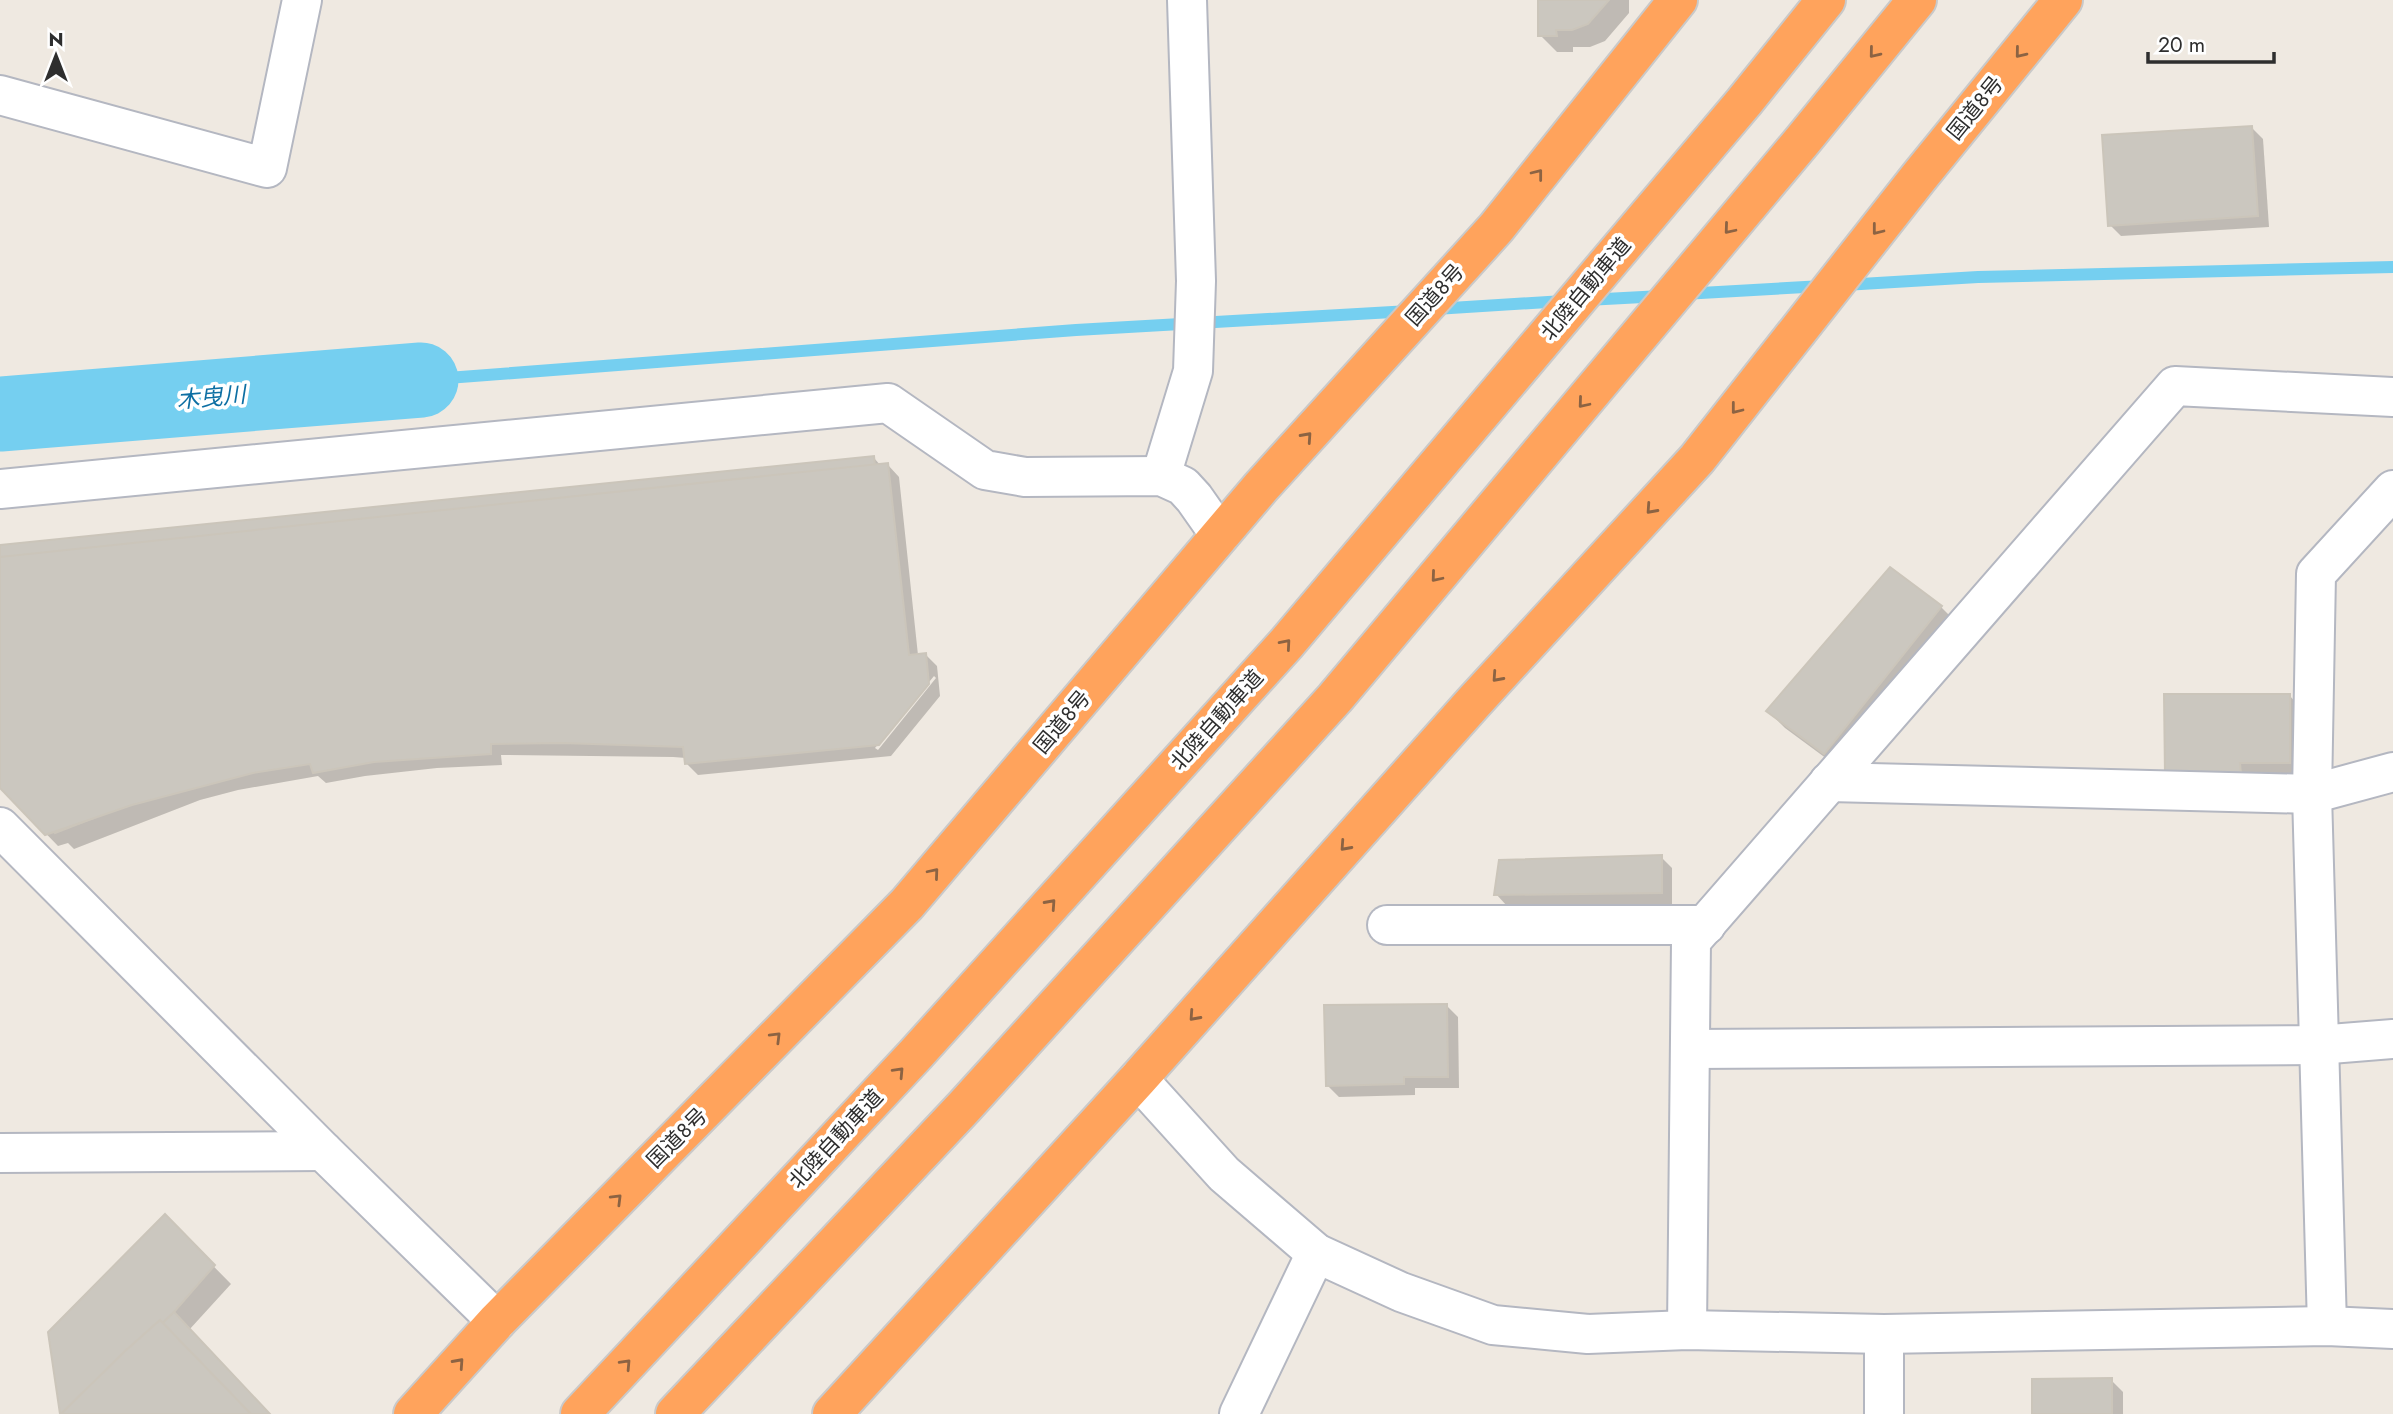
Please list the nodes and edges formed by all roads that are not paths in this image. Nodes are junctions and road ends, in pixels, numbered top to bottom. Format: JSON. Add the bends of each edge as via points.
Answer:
{"nodes":[{"id":1,"x":302,"y":0,"type":"edge"},
{"id":2,"x":1187,"y":0,"type":"edge"},
{"id":3,"x":1678,"y":0,"type":"edge"},
{"id":4,"x":1826,"y":0,"type":"edge"},
{"id":5,"x":1917,"y":0,"type":"edge"},
{"id":6,"x":2063,"y":0,"type":"edge"},
{"id":7,"x":0,"y":95,"type":"edge"},
{"id":8,"x":2393,"y":397,"type":"edge"},
{"id":9,"x":1161,"y":476,"type":"junction"},
{"id":10,"x":0,"y":489,"type":"edge"},
{"id":11,"x":2393,"y":490,"type":"edge"},
{"id":12,"x":1220,"y":535,"type":"junction"},
{"id":13,"x":2393,"y":772,"type":"edge"},
{"id":14,"x":1829,"y":782,"type":"junction"},
{"id":15,"x":2312,"y":794,"type":"junction"},
{"id":16,"x":0,"y":827,"type":"edge"},
{"id":17,"x":1387,"y":925,"type":"dead end"},
{"id":18,"x":1706,"y":925,"type":"junction"},
{"id":19,"x":2393,"y":1039,"type":"edge"},
{"id":20,"x":2318,"y":1045,"type":"junction"},
{"id":21,"x":1690,"y":1049,"type":"junction"},
{"id":22,"x":1138,"y":1079,"type":"junction"},
{"id":23,"x":323,"y":1152,"type":"junction"},
{"id":24,"x":0,"y":1153,"type":"edge"},
{"id":25,"x":1316,"y":1253,"type":"junction"},
{"id":26,"x":497,"y":1321,"type":"junction"},
{"id":27,"x":2327,"y":1326,"type":"junction"},
{"id":28,"x":2393,"y":1329,"type":"edge"},
{"id":29,"x":1688,"y":1330,"type":"junction"},
{"id":30,"x":1884,"y":1334,"type":"junction"},
{"id":31,"x":414,"y":1414,"type":"edge"},
{"id":32,"x":580,"y":1414,"type":"edge"},
{"id":33,"x":675,"y":1414,"type":"edge"},
{"id":34,"x":832,"y":1414,"type":"edge"},
{"id":35,"x":1239,"y":1414,"type":"edge"},
{"id":36,"x":1884,"y":1414,"type":"edge"}],
"edges":[{"from":1,"to":7,"type":"street","via":[[267,168]]},
{"from":2,"to":9,"type":"street","via":[[1196,281],[1193,371]]},
{"from":12,"to":3,"type":"highway","name":"国道8号","one_way":true,"via":[[1496,228]]},
{"from":32,"to":4,"type":"highway","name":"北陸自動車道","one_way":true,"via":[[907,1064],[1286,644]]},
{"from":5,"to":33,"type":"highway","one_way":true,"via":[[1335,698],[964,1107]]},
{"from":6,"to":22,"type":"highway","name":"国道8号","one_way":true,"via":[[1697,458]]},
{"from":8,"to":14,"type":"street","via":[[2175,386]]},
{"from":9,"to":10,"type":"street","via":[[1025,477],[985,470],[888,403]]},
{"from":9,"to":12,"type":"street","via":[[1183,486]]},
{"from":11,"to":15,"type":"street","via":[[2315,574]]},
{"from":26,"to":12,"type":"highway","name":"国道8号","one_way":true,"via":[[907,904]]},
{"from":13,"to":15,"type":"street"},
{"from":14,"to":15,"type":"street"},
{"from":14,"to":18,"type":"street"},
{"from":15,"to":20,"type":"street"},
{"from":16,"to":23,"type":"street"},
{"from":17,"to":18,"type":"street"},
{"from":18,"to":21,"type":"street","via":[[1691,942]]},
{"from":19,"to":20,"type":"street"},
{"from":20,"to":21,"type":"street"},
{"from":20,"to":27,"type":"street"},
{"from":21,"to":29,"type":"street"},
{"from":22,"to":25,"type":"street","via":[[1224,1174]]},
{"from":22,"to":34,"type":"highway","name":"国道8号"},
{"from":23,"to":24,"type":"street"},
{"from":23,"to":26,"type":"street"},
{"from":25,"to":29,"type":"street","via":[[1401,1292],[1493,1325],[1588,1334]]},
{"from":25,"to":35,"type":"street"},
{"from":31,"to":26,"type":"highway","name":"国道8号","one_way":true},
{"from":27,"to":28,"type":"street"},
{"from":27,"to":30,"type":"street"},
{"from":29,"to":30,"type":"street"},
{"from":30,"to":36,"type":"street"}]}
